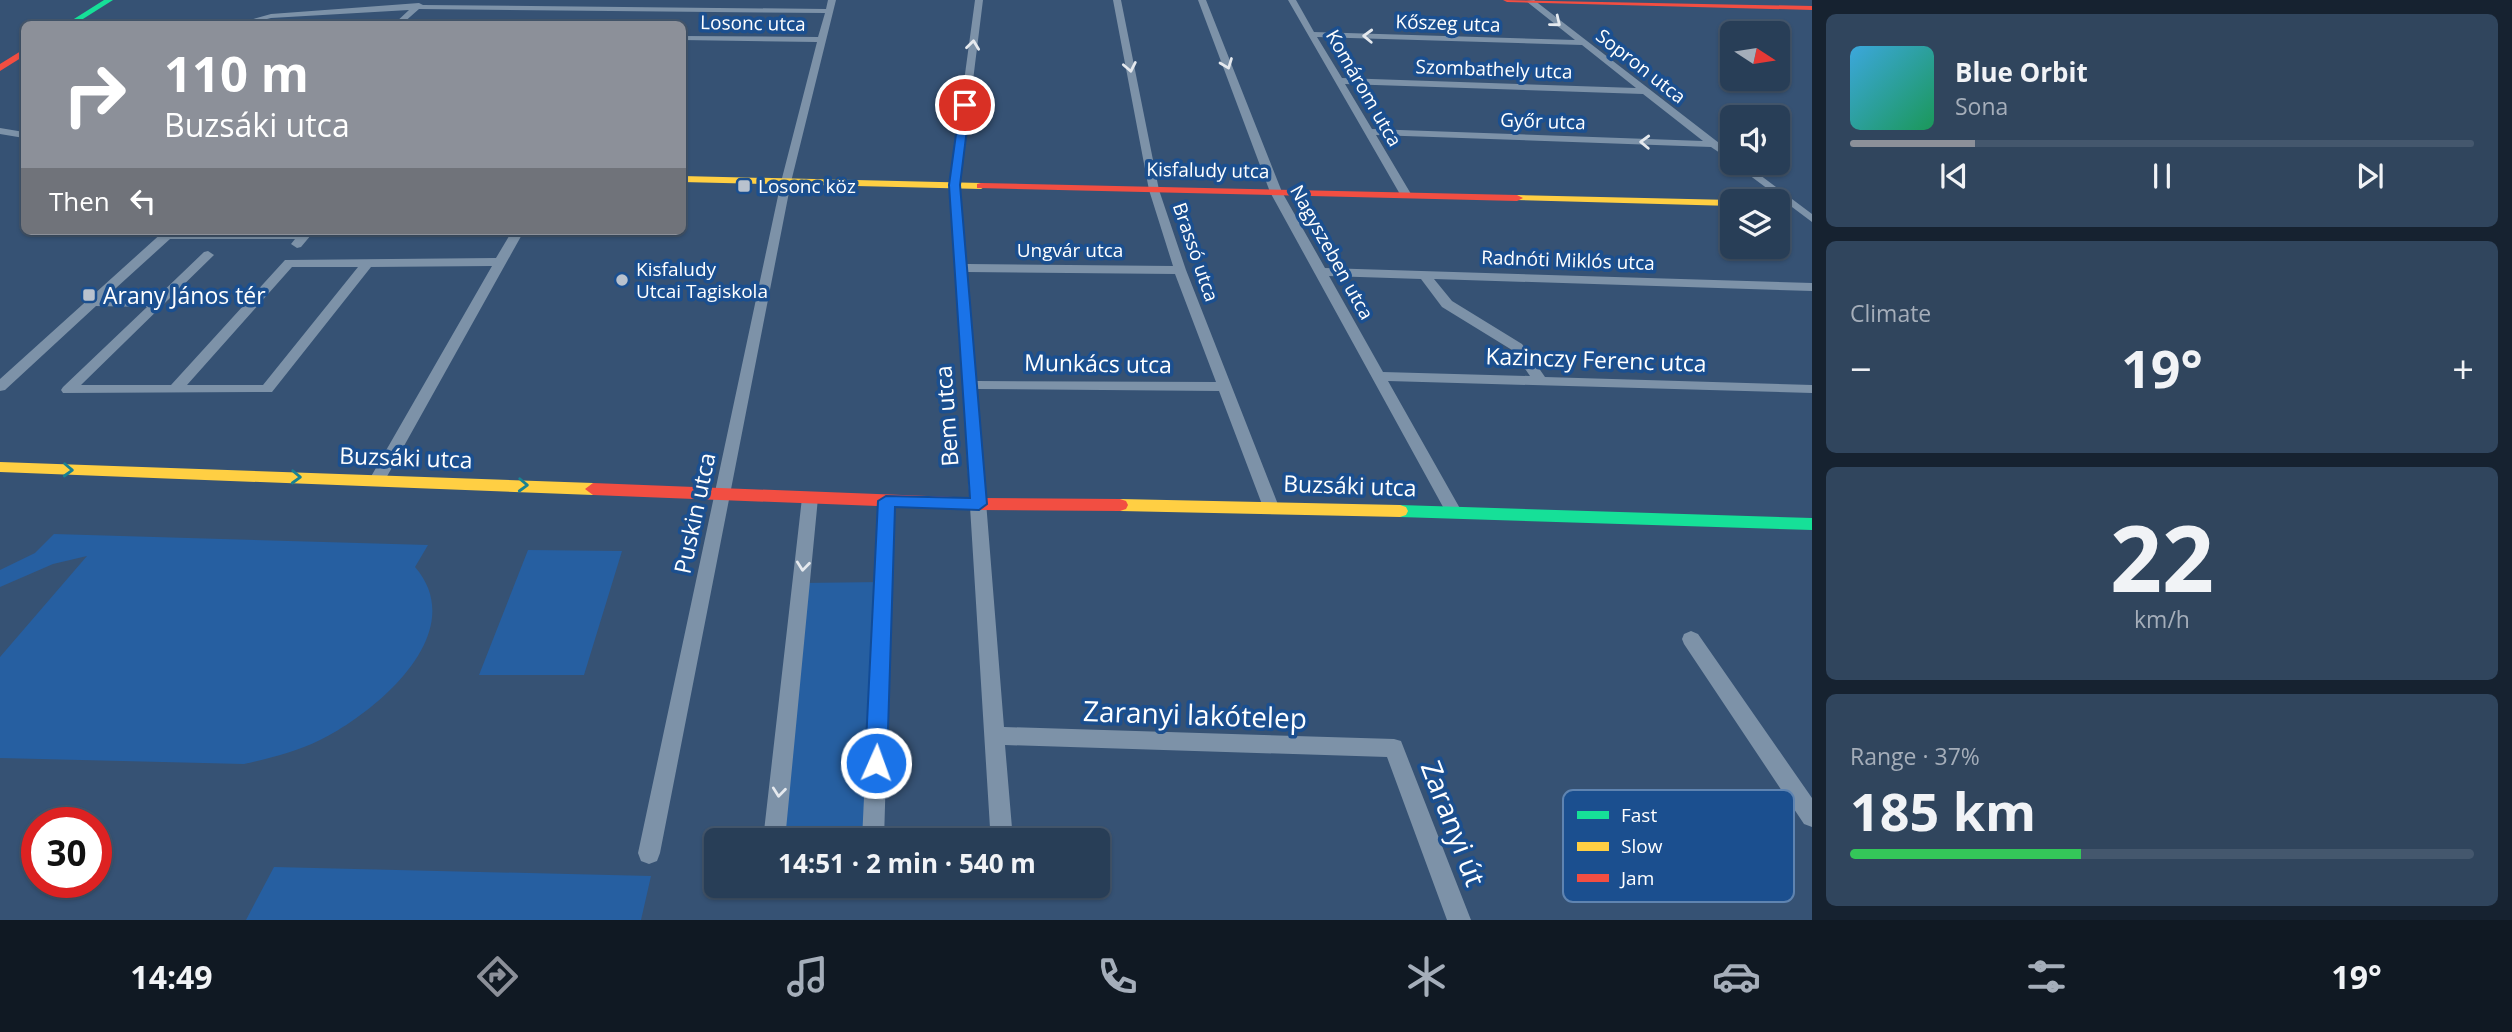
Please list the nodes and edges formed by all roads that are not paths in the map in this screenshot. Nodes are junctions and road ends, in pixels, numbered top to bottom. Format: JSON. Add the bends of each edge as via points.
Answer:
{"nodes":[{"id":1,"x":109,"y":0,"type":"edge"},
{"id":2,"x":425,"y":0,"type":"edge"},
{"id":3,"x":615,"y":0,"type":"edge"},
{"id":4,"x":832,"y":0,"type":"edge"},
{"id":5,"x":979,"y":0,"type":"edge"},
{"id":6,"x":1117,"y":0,"type":"edge"},
{"id":7,"x":1202,"y":0,"type":"edge"},
{"id":8,"x":1292,"y":0,"type":"edge"},
{"id":9,"x":1507,"y":0,"type":"edge"},
{"id":10,"x":1530,"y":1,"type":"edge"},
{"id":11,"x":1669,"y":2,"type":"edge"},
{"id":12,"x":485,"y":4,"type":"edge"},
{"id":13,"x":417,"y":7,"type":"junction"},
{"id":14,"x":609,"y":8,"type":"junction"},
{"id":15,"x":1812,"y":8,"type":"edge"},
{"id":16,"x":829,"y":11,"type":"junction"},
{"id":17,"x":603,"y":16,"type":"dead end"},
{"id":18,"x":75,"y":21,"type":"edge"},
{"id":19,"x":251,"y":21,"type":"edge"},
{"id":20,"x":401,"y":21,"type":"edge"},
{"id":21,"x":469,"y":21,"type":"edge"},
{"id":22,"x":1313,"y":34,"type":"junction"},
{"id":23,"x":686,"y":38,"type":"edge"},
{"id":24,"x":823,"y":40,"type":"junction"},
{"id":25,"x":1583,"y":43,"type":"junction"},
{"id":26,"x":21,"y":54,"type":"edge"},
{"id":27,"x":0,"y":68,"type":"edge"},
{"id":28,"x":1341,"y":81,"type":"junction"},
{"id":29,"x":1646,"y":91,"type":"junction"},
{"id":30,"x":0,"y":131,"type":"edge"},
{"id":31,"x":1370,"y":132,"type":"junction"},
{"id":32,"x":21,"y":133,"type":"edge"},
{"id":33,"x":1714,"y":144,"type":"junction"},
{"id":34,"x":1720,"y":149,"type":"edge"},
{"id":35,"x":1754,"y":175,"type":"edge"},
{"id":36,"x":686,"y":179,"type":"edge"},
{"id":37,"x":786,"y":182,"type":"junction"},
{"id":38,"x":955,"y":185,"type":"junction"},
{"id":39,"x":1154,"y":190,"type":"junction"},
{"id":40,"x":1276,"y":192,"type":"junction"},
{"id":41,"x":1405,"y":194,"type":"junction"},
{"id":42,"x":1720,"y":203,"type":"edge"},
{"id":43,"x":1790,"y":205,"type":"edge"},
{"id":44,"x":1794,"y":205,"type":"junction"},
{"id":45,"x":1812,"y":205,"type":"edge"},
{"id":46,"x":1812,"y":219,"type":"edge"},
{"id":47,"x":166,"y":235,"type":"edge"},
{"id":48,"x":305,"y":235,"type":"edge"},
{"id":49,"x":516,"y":235,"type":"edge"},
{"id":50,"x":298,"y":244,"type":"dead end"},
{"id":51,"x":208,"y":255,"type":"dead end"},
{"id":52,"x":500,"y":262,"type":"junction"},
{"id":53,"x":367,"y":263,"type":"junction"},
{"id":54,"x":960,"y":268,"type":"junction"},
{"id":55,"x":1180,"y":270,"type":"junction"},
{"id":56,"x":1322,"y":272,"type":"junction"},
{"id":57,"x":1424,"y":274,"type":"junction"},
{"id":58,"x":1812,"y":287,"type":"edge"},
{"id":59,"x":93,"y":302,"type":"junction"},
{"id":60,"x":157,"y":303,"type":"junction"},
{"id":61,"x":6,"y":375,"type":"edge"},
{"id":62,"x":1379,"y":376,"type":"junction"},
{"id":63,"x":1539,"y":379,"type":"junction"},
{"id":64,"x":970,"y":385,"type":"junction"},
{"id":65,"x":0,"y":387,"type":"edge"},
{"id":66,"x":1225,"y":387,"type":"junction"},
{"id":67,"x":1812,"y":389,"type":"edge"},
{"id":68,"x":175,"y":390,"type":"junction"},
{"id":69,"x":0,"y":467,"type":"edge"},
{"id":70,"x":377,"y":480,"type":"junction"},
{"id":71,"x":723,"y":493,"type":"junction"},
{"id":72,"x":810,"y":498,"type":"junction"},
{"id":73,"x":886,"y":501,"type":"junction"},
{"id":74,"x":979,"y":504,"type":"junction"},
{"id":75,"x":1271,"y":507,"type":"junction"},
{"id":76,"x":1454,"y":512,"type":"junction"},
{"id":77,"x":1812,"y":524,"type":"edge"},
{"id":78,"x":1691,"y":639,"type":"dead end"},
{"id":79,"x":995,"y":736,"type":"junction"},
{"id":80,"x":1394,"y":748,"type":"joint"},
{"id":81,"x":1794,"y":790,"type":"edge"},
{"id":82,"x":1794,"y":791,"type":"edge"},
{"id":83,"x":1812,"y":817,"type":"edge"},
{"id":84,"x":775,"y":828,"type":"edge"},
{"id":85,"x":873,"y":828,"type":"edge"},
{"id":86,"x":1001,"y":828,"type":"dead end"},
{"id":87,"x":649,"y":853,"type":"dead end"},
{"id":88,"x":1459,"y":920,"type":"edge"}],
"edges":[{"from":1,"to":18,"type":"street"},
{"from":2,"to":13,"type":"street"},
{"from":3,"to":14,"type":"street"},
{"from":4,"to":16,"type":"street","name":"Puskin utca"},
{"from":38,"to":5,"type":"street","name":"Bem utca","one_way":true},
{"from":6,"to":39,"type":"street","name":"Brassó utca","one_way":true},
{"from":7,"to":40,"type":"street","name":"Nagyszeben utca","one_way":true},
{"from":8,"to":22,"type":"street","name":"Komárom utca"},
{"from":9,"to":10,"type":"street"},
{"from":10,"to":11,"type":"street"},
{"from":10,"to":25,"type":"street","name":"Sopron utca","one_way":true},
{"from":11,"to":15,"type":"street"},
{"from":12,"to":13,"type":"street"},
{"from":12,"to":14,"type":"street"},
{"from":12,"to":21,"type":"street"},
{"from":13,"to":19,"type":"street"},
{"from":13,"to":20,"type":"street"},
{"from":14,"to":16,"type":"street"},
{"from":14,"to":17,"type":"street"},
{"from":16,"to":24,"type":"street","name":"Puskin utca"},
{"from":25,"to":22,"type":"street","name":"Kőszeg utca","one_way":true},
{"from":22,"to":28,"type":"street","name":"Komárom utca"},
{"from":23,"to":24,"type":"street","name":"Losonc utca"},
{"from":24,"to":37,"type":"street","name":"Puskin utca"},
{"from":25,"to":29,"type":"street","name":"Sopron utca"},
{"from":26,"to":27,"type":"street"},
{"from":28,"to":29,"type":"street","name":"Szombathely utca"},
{"from":28,"to":31,"type":"street","name":"Komárom utca"},
{"from":29,"to":33,"type":"street","name":"Sopron utca"},
{"from":30,"to":32,"type":"street"},
{"from":33,"to":31,"type":"street","name":"Győr utca","one_way":true},
{"from":31,"to":41,"type":"street","name":"Komárom utca"},
{"from":33,"to":34,"type":"street","name":"Sopron utca"},
{"from":35,"to":44,"type":"street"},
{"from":36,"to":37,"type":"street","name":"Kisfaludy utca"},
{"from":37,"to":38,"type":"street","name":"Kisfaludy utca"},
{"from":37,"to":71,"type":"street","name":"Puskin utca"},
{"from":38,"to":39,"type":"street","name":"Kisfaludy utca"},
{"from":38,"to":54,"type":"street","name":"Bem utca"},
{"from":39,"to":40,"type":"street","name":"Kisfaludy utca"},
{"from":39,"to":55,"type":"street","name":"Brassó utca"},
{"from":40,"to":41,"type":"street","name":"Kisfaludy utca"},
{"from":40,"to":56,"type":"street","name":"Nagyszeben utca"},
{"from":41,"to":42,"type":"street","name":"Kisfaludy utca"},
{"from":43,"to":44,"type":"street"},
{"from":44,"to":45,"type":"street"},
{"from":44,"to":46,"type":"street"},
{"from":47,"to":59,"type":"street"},
{"from":48,"to":50,"type":"street"},
{"from":49,"to":52,"type":"street"},
{"from":51,"to":60,"type":"street"},
{"from":52,"to":53,"type":"street"},
{"from":52,"to":70,"type":"street"},
{"from":53,"to":68,"type":"street","via":[[289,263]]},
{"from":53,"to":68,"type":"street","via":[[267,389]]},
{"from":54,"to":55,"type":"street","name":"Ungvár utca"},
{"from":54,"to":64,"type":"street","name":"Bem utca"},
{"from":55,"to":66,"type":"street","name":"Brassó utca"},
{"from":56,"to":57,"type":"street","name":"Radnóti Miklós utca"},
{"from":56,"to":62,"type":"street","name":"Nagyszeben utca"},
{"from":57,"to":58,"type":"street","name":"Radnóti Miklós utca"},
{"from":57,"to":63,"type":"street","via":[[1447,304],[1517,347]]},
{"from":59,"to":60,"type":"street"},
{"from":59,"to":61,"type":"street"},
{"from":60,"to":68,"type":"street","via":[[68,390]]},
{"from":61,"to":65,"type":"street"},
{"from":62,"to":63,"type":"street","name":"Kazinczy Ferenc utca"},
{"from":62,"to":76,"type":"street","name":"Nagyszeben utca"},
{"from":63,"to":67,"type":"street","name":"Kazinczy Ferenc utca"},
{"from":64,"to":66,"type":"street","name":"Munkács utca"},
{"from":64,"to":74,"type":"street","name":"Bem utca"},
{"from":66,"to":75,"type":"street","name":"Brassó utca"},
{"from":69,"to":70,"type":"street","name":"Buzsáki utca","one_way":true},
{"from":70,"to":71,"type":"street","name":"Buzsáki utca","one_way":true},
{"from":71,"to":72,"type":"street","name":"Buzsáki utca"},
{"from":71,"to":87,"type":"street","name":"Puskin utca"},
{"from":72,"to":73,"type":"street","name":"Buzsáki utca"},
{"from":72,"to":84,"type":"street","one_way":true},
{"from":73,"to":74,"type":"street","name":"Buzsáki utca"},
{"from":73,"to":85,"type":"street"},
{"from":74,"to":75,"type":"street","name":"Buzsáki utca"},
{"from":74,"to":79,"type":"street","name":"Bem utca"},
{"from":75,"to":76,"type":"street","name":"Buzsáki utca"},
{"from":76,"to":77,"type":"street","name":"Buzsáki utca"},
{"from":78,"to":81,"type":"street"},
{"from":79,"to":80,"type":"street","name":"Zaranyi lakótelep"},
{"from":79,"to":86,"type":"street","name":"Bem utca"},
{"from":80,"to":88,"type":"street","name":"Zaranyi út"},
{"from":82,"to":83,"type":"street"}]}
